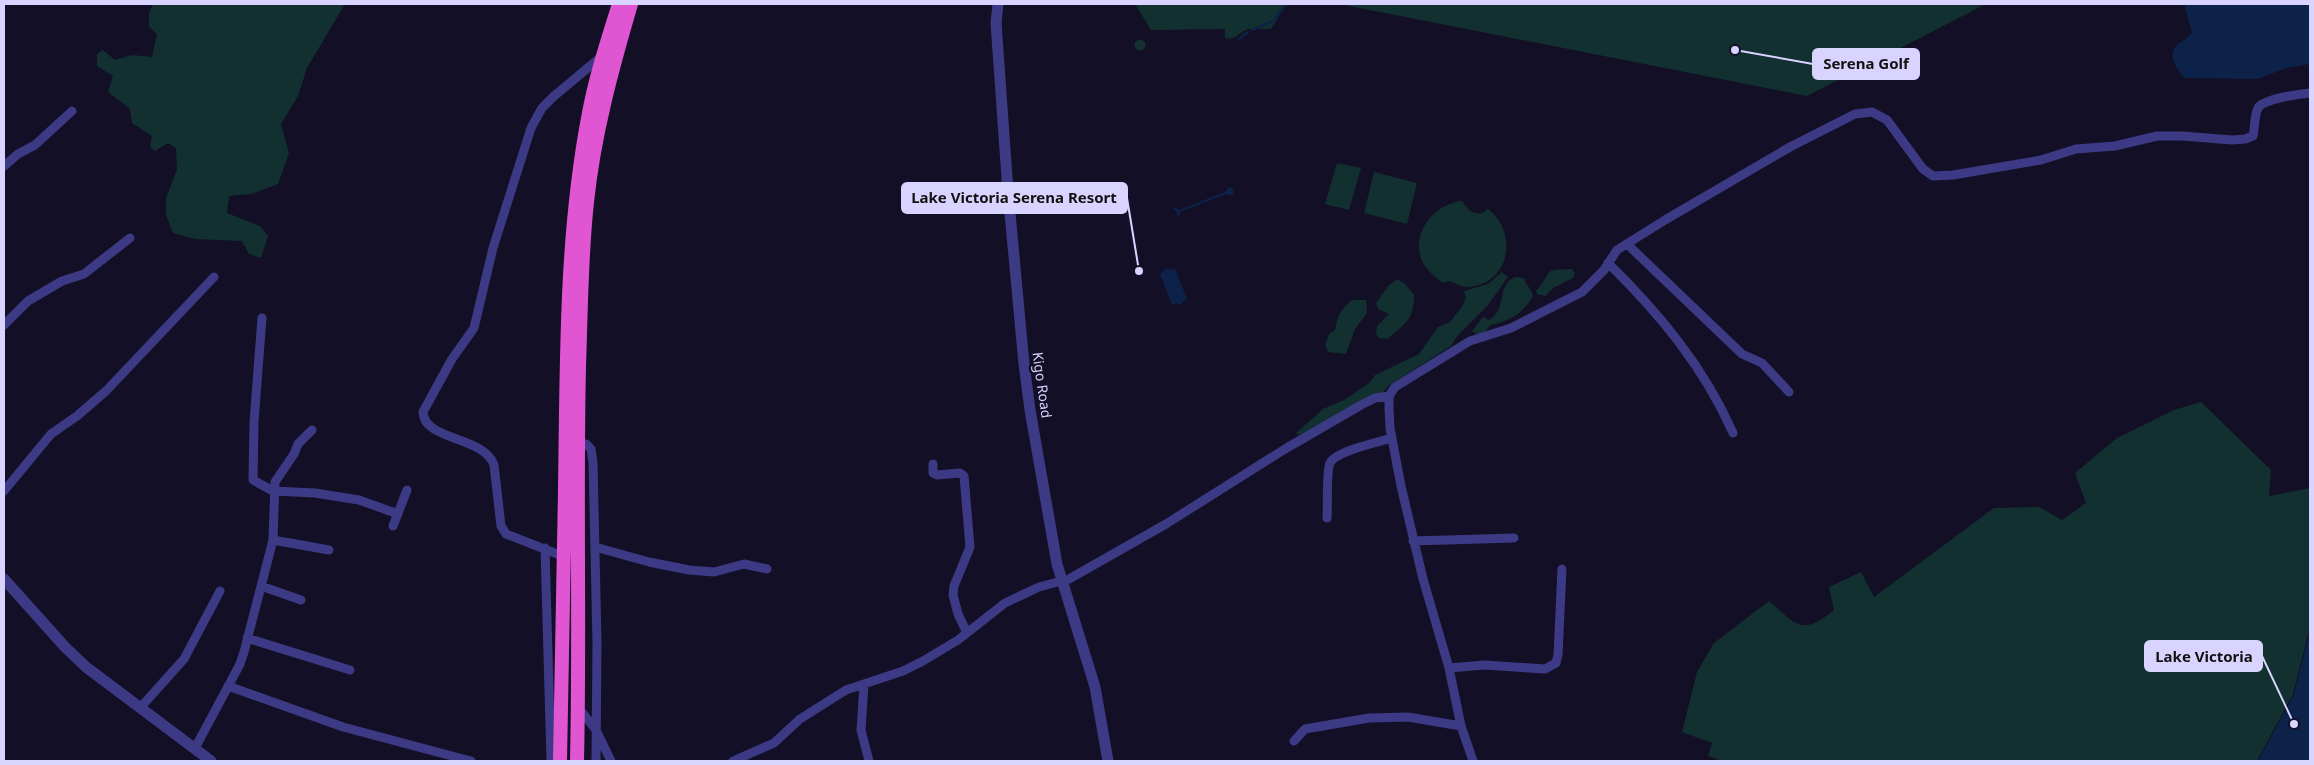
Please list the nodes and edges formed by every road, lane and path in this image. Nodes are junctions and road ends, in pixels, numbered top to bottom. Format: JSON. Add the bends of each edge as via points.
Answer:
{"nodes":[{"id":1,"x":619,"y":4,"type":"edge"},
{"id":2,"x":631,"y":4,"type":"edge"},
{"id":3,"x":998,"y":4,"type":"edge"},
{"id":4,"x":602,"y":56,"type":"junction"},
{"id":5,"x":2310,"y":93,"type":"edge"},
{"id":6,"x":72,"y":111,"type":"dead end"},
{"id":7,"x":4,"y":166,"type":"edge"},
{"id":8,"x":130,"y":238,"type":"dead end"},
{"id":9,"x":1627,"y":244,"type":"junction"},
{"id":10,"x":1608,"y":263,"type":"junction"},
{"id":11,"x":214,"y":277,"type":"dead end"},
{"id":12,"x":262,"y":318,"type":"dead end"},
{"id":13,"x":4,"y":325,"type":"edge"},
{"id":14,"x":1789,"y":392,"type":"dead end"},
{"id":15,"x":1389,"y":396,"type":"junction"},
{"id":16,"x":312,"y":430,"type":"dead end"},
{"id":17,"x":1733,"y":433,"type":"dead end"},
{"id":18,"x":1392,"y":438,"type":"junction"},
{"id":19,"x":578,"y":444,"type":"junction"},
{"id":20,"x":933,"y":464,"type":"dead end"},
{"id":21,"x":407,"y":490,"type":"dead end"},
{"id":22,"x":4,"y":491,"type":"edge"},
{"id":23,"x":274,"y":491,"type":"junction"},
{"id":24,"x":398,"y":514,"type":"junction"},
{"id":25,"x":1327,"y":518,"type":"dead end"},
{"id":26,"x":393,"y":526,"type":"dead end"},
{"id":27,"x":1514,"y":538,"type":"dead end"},
{"id":28,"x":273,"y":540,"type":"junction"},
{"id":29,"x":1413,"y":541,"type":"junction"},
{"id":30,"x":595,"y":547,"type":"junction"},
{"id":31,"x":545,"y":548,"type":"junction"},
{"id":32,"x":329,"y":550,"type":"dead end"},
{"id":33,"x":564,"y":557,"type":"junction"},
{"id":34,"x":767,"y":569,"type":"dead end"},
{"id":35,"x":1562,"y":569,"type":"dead end"},
{"id":36,"x":4,"y":580,"type":"edge"},
{"id":37,"x":1061,"y":582,"type":"junction"},
{"id":38,"x":261,"y":586,"type":"junction"},
{"id":39,"x":220,"y":591,"type":"dead end"},
{"id":40,"x":301,"y":600,"type":"dead end"},
{"id":41,"x":967,"y":633,"type":"junction"},
{"id":42,"x":247,"y":638,"type":"junction"},
{"id":43,"x":1449,"y":668,"type":"junction"},
{"id":44,"x":350,"y":670,"type":"dead end"},
{"id":45,"x":864,"y":684,"type":"junction"},
{"id":46,"x":228,"y":686,"type":"junction"},
{"id":47,"x":578,"y":706,"type":"junction"},
{"id":48,"x":140,"y":708,"type":"junction"},
{"id":49,"x":1461,"y":726,"type":"junction"},
{"id":50,"x":596,"y":730,"type":"junction"},
{"id":51,"x":1294,"y":741,"type":"dead end"},
{"id":52,"x":195,"y":748,"type":"junction"},
{"id":53,"x":211,"y":761,"type":"edge"},
{"id":54,"x":471,"y":761,"type":"edge"},
{"id":55,"x":550,"y":761,"type":"edge"},
{"id":56,"x":560,"y":761,"type":"edge"},
{"id":57,"x":576,"y":761,"type":"edge"},
{"id":58,"x":596,"y":761,"type":"edge"},
{"id":59,"x":611,"y":761,"type":"edge"},
{"id":60,"x":734,"y":761,"type":"edge"},
{"id":61,"x":869,"y":761,"type":"edge"},
{"id":62,"x":1108,"y":761,"type":"edge"},
{"id":63,"x":1473,"y":761,"type":"edge"}],
"edges":[{"from":1,"to":4,"type":"highway"},
{"from":2,"to":19,"type":"highway","via":[[608,84],[586,201]]},
{"from":3,"to":37,"type":"street","name":"Kigo Road","via":[[996,23],[1024,364]]},
{"from":4,"to":31,"type":"street","via":[[553,97],[530,128],[493,248],[474,328],[452,359],[423,412],[425,421],[440,432],[485,450],[494,464],[503,531]]},
{"from":4,"to":33,"type":"highway","via":[[584,144],[571,253],[566,346]]},
{"from":5,"to":9,"type":"street","via":[[2260,105],[2253,136],[2245,139],[2157,136],[2115,146],[2076,149],[2041,160],[1932,176],[1923,169],[1887,120],[1872,112],[1855,114],[1790,147]]},
{"from":6,"to":7,"type":"street","via":[[35,145]]},
{"from":8,"to":13,"type":"street","via":[[84,274],[62,281],[28,301]]},
{"from":9,"to":10,"type":"street","via":[[1614,253]]},
{"from":9,"to":14,"type":"street","via":[[1742,354],[1762,362]]},
{"from":10,"to":15,"type":"street","via":[[1582,292],[1511,328],[1470,341],[1399,384]]},
{"from":10,"to":17,"type":"street","via":[[1678,340],[1721,407]]},
{"from":11,"to":22,"type":"street","via":[[106,391],[51,434]]},
{"from":12,"to":23,"type":"street","via":[[253,480]]},
{"from":15,"to":18,"type":"street"},
{"from":15,"to":37,"type":"street","via":[[1361,405],[1166,524]]},
{"from":16,"to":23,"type":"street","via":[[298,444],[275,482]]},
{"from":18,"to":25,"type":"street","via":[[1339,455],[1330,463]]},
{"from":18,"to":29,"type":"street"},
{"from":19,"to":30,"type":"street","via":[[591,448]]},
{"from":19,"to":47,"type":"highway"},
{"from":20,"to":41,"type":"street","via":[[933,473],[937,475],[960,473],[964,476],[970,547],[953,595]]},
{"from":21,"to":24,"type":"street"},
{"from":23,"to":24,"type":"street","via":[[359,500]]},
{"from":23,"to":28,"type":"street"},
{"from":24,"to":26,"type":"street"},
{"from":27,"to":29,"type":"street"},
{"from":28,"to":32,"type":"street"},
{"from":28,"to":38,"type":"street"},
{"from":29,"to":43,"type":"street"},
{"from":30,"to":34,"type":"street","via":[[689,570],[714,572],[744,564]]},
{"from":30,"to":50,"type":"street"},
{"from":31,"to":33,"type":"street"},
{"from":31,"to":55,"type":"street"},
{"from":33,"to":56,"type":"highway"},
{"from":35,"to":43,"type":"street","via":[[1556,664],[1545,669],[1484,665]]},
{"from":36,"to":48,"type":"street","via":[[86,667]]},
{"from":37,"to":41,"type":"street","via":[[1022,594]]},
{"from":37,"to":62,"type":"street","name":"Kigo Road","via":[[1095,686]]},
{"from":38,"to":40,"type":"street"},
{"from":38,"to":42,"type":"street"},
{"from":39,"to":48,"type":"street","via":[[184,659]]},
{"from":41,"to":45,"type":"street","via":[[903,671]]},
{"from":42,"to":44,"type":"street"},
{"from":42,"to":46,"type":"street","via":[[242,660]]},
{"from":43,"to":49,"type":"street"},
{"from":45,"to":60,"type":"street","via":[[846,690],[809,713],[774,742]]},
{"from":45,"to":61,"type":"street","via":[[860,730]]},
{"from":46,"to":52,"type":"street"},
{"from":46,"to":54,"type":"street","via":[[343,727]]},
{"from":47,"to":50,"type":"street"},
{"from":47,"to":57,"type":"highway"},
{"from":48,"to":52,"type":"street"},
{"from":49,"to":51,"type":"street","via":[[1408,717],[1369,718],[1305,729]]},
{"from":49,"to":63,"type":"street"},
{"from":50,"to":58,"type":"street"},
{"from":50,"to":59,"type":"street"},
{"from":52,"to":53,"type":"street"}]}
